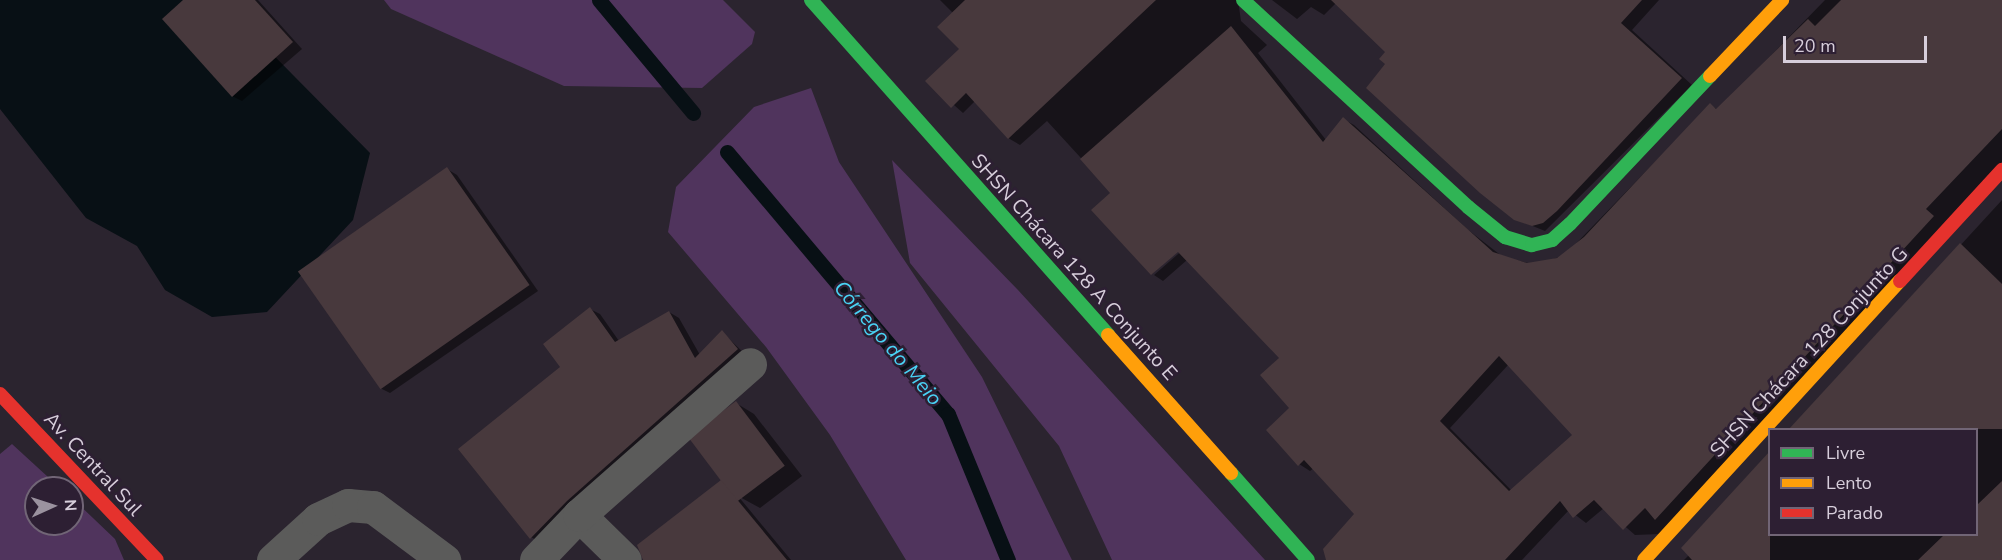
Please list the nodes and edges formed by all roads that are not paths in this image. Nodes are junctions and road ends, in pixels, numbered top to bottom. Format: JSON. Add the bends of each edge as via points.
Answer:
{"nodes":[{"id":1,"x":811,"y":0,"type":"edge"},
{"id":2,"x":1243,"y":0,"type":"edge"},
{"id":3,"x":1771,"y":4,"type":"edge"},
{"id":4,"x":2002,"y":170,"type":"edge"},
{"id":5,"x":750,"y":364,"type":"dead end"},
{"id":6,"x":0,"y":394,"type":"edge"},
{"id":7,"x":579,"y":515,"type":"junction"},
{"id":8,"x":157,"y":560,"type":"edge"},
{"id":9,"x":273,"y":560,"type":"edge"},
{"id":10,"x":444,"y":560,"type":"edge"},
{"id":11,"x":536,"y":560,"type":"edge"},
{"id":12,"x":625,"y":560,"type":"edge"},
{"id":13,"x":1308,"y":560,"type":"edge"},
{"id":14,"x":1644,"y":560,"type":"edge"}],
"edges":[{"from":1,"to":13,"type":"street","name":"SHSN Chácara 128 A Conjunto E"},
{"from":2,"to":3,"type":"street","via":[[1505,237],[1532,245],[1552,240],[1570,224]]},
{"from":4,"to":14,"type":"street","name":"SHSN Chácara 128 Conjunto G"},
{"from":5,"to":7,"type":"street"},
{"from":6,"to":8,"type":"street","name":"Av. Central Sul"},
{"from":7,"to":11,"type":"street"},
{"from":7,"to":12,"type":"street"},
{"from":9,"to":10,"type":"street","via":[[318,519],[348,505],[373,507]]}]}
